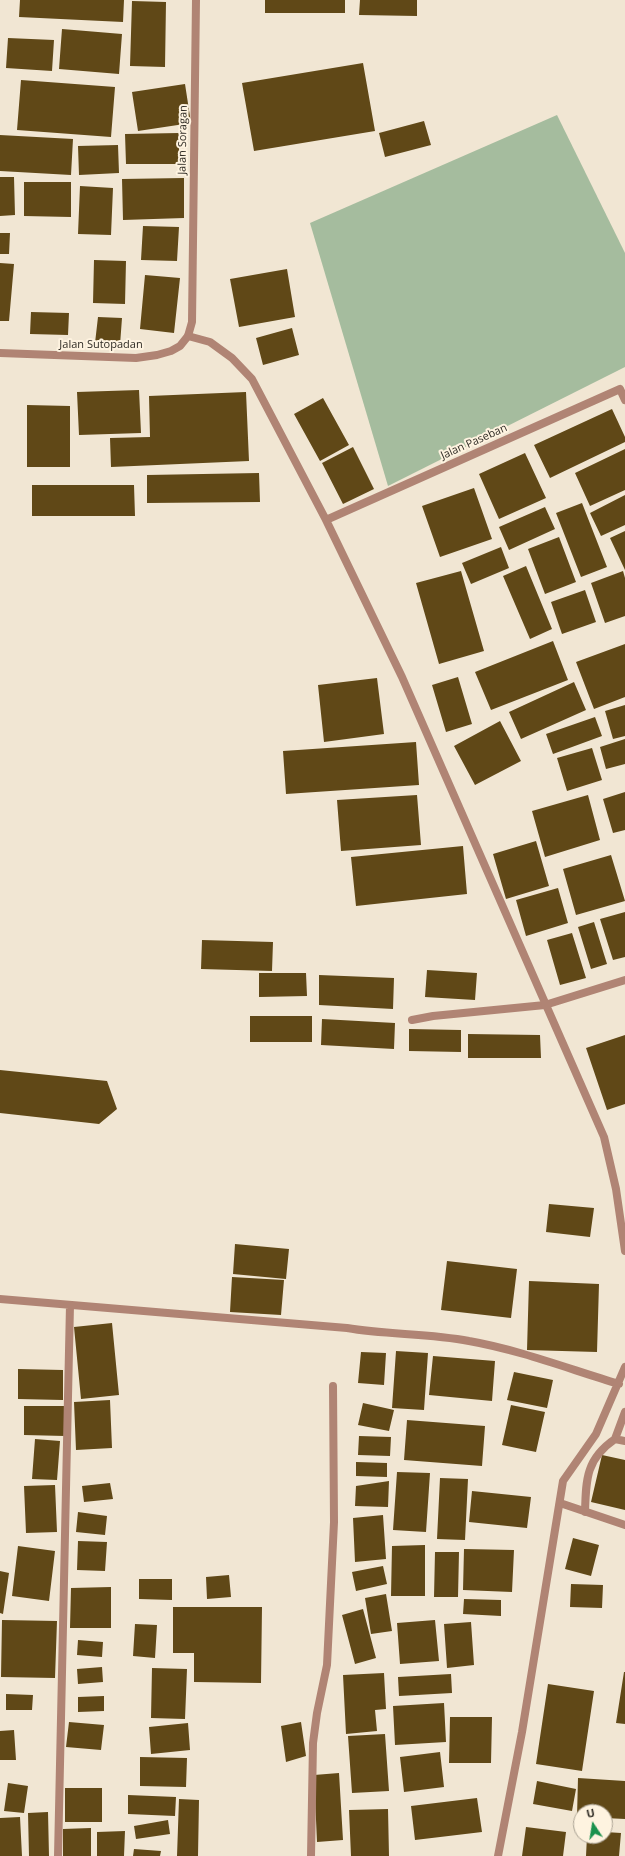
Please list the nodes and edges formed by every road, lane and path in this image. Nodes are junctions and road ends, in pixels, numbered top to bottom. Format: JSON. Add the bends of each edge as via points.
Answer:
{"nodes":[{"id":1,"x":196,"y":0,"type":"edge"},
{"id":2,"x":188,"y":336,"type":"junction"},
{"id":3,"x":0,"y":353,"type":"edge"},
{"id":4,"x":625,"y":400,"type":"edge"},
{"id":5,"x":326,"y":520,"type":"junction"},
{"id":6,"x":625,"y":980,"type":"edge"},
{"id":7,"x":545,"y":1005,"type":"junction"},
{"id":8,"x":412,"y":1020,"type":"dead end"},
{"id":9,"x":624,"y":1233,"type":"edge"},
{"id":10,"x":625,"y":1251,"type":"edge"},
{"id":11,"x":0,"y":1299,"type":"edge"},
{"id":12,"x":70,"y":1305,"type":"junction"},
{"id":13,"x":625,"y":1367,"type":"edge"},
{"id":14,"x":619,"y":1384,"type":"junction"},
{"id":15,"x":333,"y":1386,"type":"dead end"},
{"id":16,"x":625,"y":1412,"type":"edge"},
{"id":17,"x":615,"y":1439,"type":"junction"},
{"id":18,"x":625,"y":1441,"type":"edge"},
{"id":19,"x":560,"y":1503,"type":"junction"},
{"id":20,"x":585,"y":1512,"type":"junction"},
{"id":21,"x":625,"y":1525,"type":"edge"},
{"id":22,"x":58,"y":1856,"type":"edge"},
{"id":23,"x":311,"y":1856,"type":"edge"},
{"id":24,"x":498,"y":1856,"type":"edge"}],
"edges":[{"from":1,"to":2,"type":"street","name":"Jalan Soragan","via":[[192,322]]},
{"from":2,"to":3,"type":"street","name":"Jalan Sutopadan","via":[[180,346],[171,351],[136,358]]},
{"from":2,"to":5,"type":"street","via":[[210,342],[232,358],[252,379]]},
{"from":4,"to":5,"type":"street","name":"Jalan Paseban","via":[[620,389]]},
{"from":5,"to":7,"type":"street","via":[[402,677]]},
{"from":6,"to":7,"type":"street"},
{"from":7,"to":8,"type":"street"},
{"from":7,"to":9,"type":"street","via":[[604,1137]]},
{"from":9,"to":10,"type":"street"},
{"from":11,"to":12,"type":"street"},
{"from":12,"to":14,"type":"street","via":[[347,1328],[468,1341],[508,1349]]},
{"from":12,"to":22,"type":"street"},
{"from":13,"to":14,"type":"street"},
{"from":14,"to":19,"type":"street","via":[[596,1434],[563,1481]]},
{"from":15,"to":23,"type":"street","via":[[334,1522],[326,1665],[313,1743]]},
{"from":16,"to":17,"type":"street"},
{"from":17,"to":18,"type":"street"},
{"from":17,"to":20,"type":"street","via":[[602,1448],[592,1463],[586,1486]]},
{"from":19,"to":20,"type":"street"},
{"from":19,"to":24,"type":"street","via":[[522,1732]]},
{"from":20,"to":21,"type":"street"}]}
